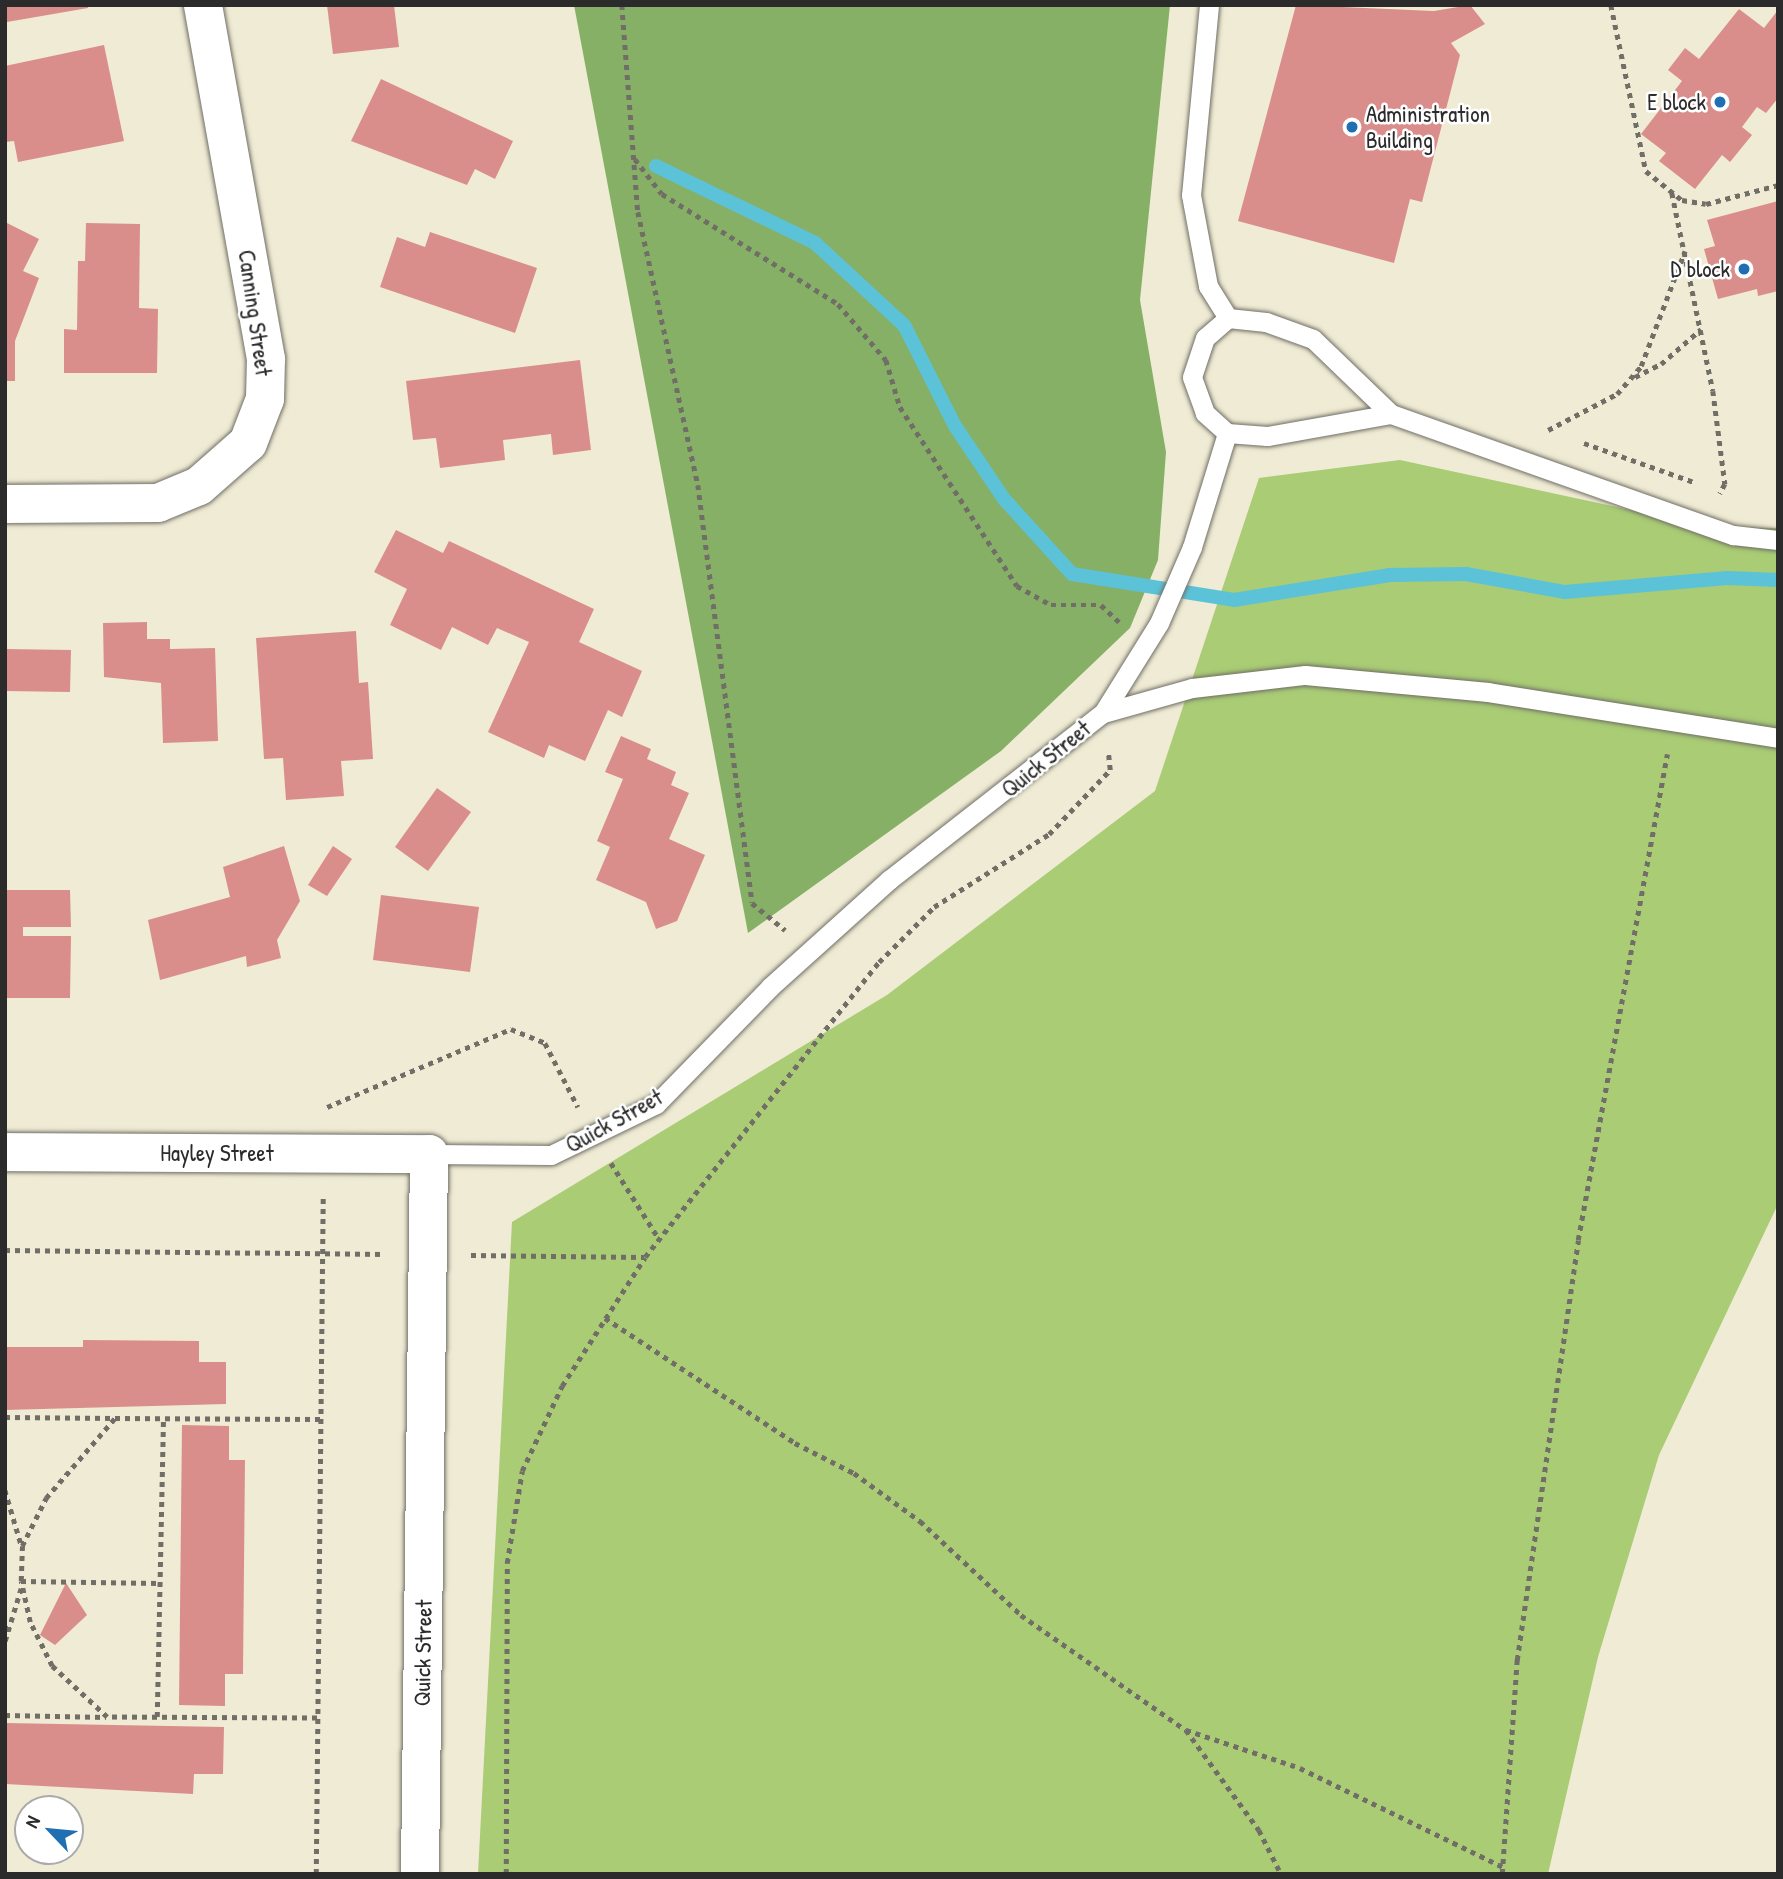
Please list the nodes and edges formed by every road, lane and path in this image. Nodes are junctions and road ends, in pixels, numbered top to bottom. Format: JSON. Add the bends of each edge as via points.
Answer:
{"nodes":[{"id":1,"x":203,"y":5,"type":"edge"},
{"id":2,"x":622,"y":5,"type":"edge"},
{"id":3,"x":1209,"y":5,"type":"edge"},
{"id":4,"x":1611,"y":5,"type":"edge"},
{"id":5,"x":635,"y":158,"type":"junction"},
{"id":6,"x":1778,"y":185,"type":"edge"},
{"id":7,"x":1672,"y":193,"type":"junction"},
{"id":8,"x":1685,"y":250,"type":"junction"},
{"id":9,"x":1228,"y":318,"type":"junction"},
{"id":10,"x":1702,"y":328,"type":"junction"},
{"id":11,"x":1631,"y":379,"type":"junction"},
{"id":12,"x":1391,"y":414,"type":"junction"},
{"id":13,"x":1548,"y":430,"type":"dead end"},
{"id":14,"x":1227,"y":433,"type":"junction"},
{"id":15,"x":5,"y":504,"type":"edge"},
{"id":16,"x":1709,"y":527,"type":"junction"},
{"id":17,"x":1778,"y":540,"type":"edge"},
{"id":18,"x":1144,"y":652,"type":"junction"},
{"id":19,"x":1103,"y":713,"type":"junction"},
{"id":20,"x":1673,"y":721,"type":"junction"},
{"id":21,"x":1778,"y":738,"type":"edge"},
{"id":22,"x":810,"y":951,"type":"junction"},
{"id":23,"x":313,"y":1111,"type":"dead end"},
{"id":24,"x":593,"y":1135,"type":"junction"},
{"id":25,"x":5,"y":1152,"type":"edge"},
{"id":26,"x":324,"y":1154,"type":"junction"},
{"id":27,"x":429,"y":1154,"type":"junction"},
{"id":28,"x":659,"y":1238,"type":"junction"},
{"id":29,"x":5,"y":1250,"type":"edge"},
{"id":30,"x":321,"y":1254,"type":"junction"},
{"id":31,"x":428,"y":1255,"type":"junction"},
{"id":32,"x":645,"y":1257,"type":"junction"},
{"id":33,"x":605,"y":1318,"type":"junction"},
{"id":34,"x":5,"y":1417,"type":"edge"},
{"id":35,"x":115,"y":1418,"type":"junction"},
{"id":36,"x":163,"y":1419,"type":"junction"},
{"id":37,"x":320,"y":1419,"type":"junction"},
{"id":38,"x":5,"y":1490,"type":"edge"},
{"id":39,"x":22,"y":1546,"type":"junction"},
{"id":40,"x":21,"y":1581,"type":"junction"},
{"id":41,"x":159,"y":1583,"type":"junction"},
{"id":42,"x":5,"y":1641,"type":"edge"},
{"id":43,"x":5,"y":1715,"type":"edge"},
{"id":44,"x":107,"y":1717,"type":"junction"},
{"id":45,"x":157,"y":1717,"type":"junction"},
{"id":46,"x":317,"y":1718,"type":"junction"},
{"id":47,"x":1186,"y":1730,"type":"junction"},
{"id":48,"x":1503,"y":1867,"type":"junction"},
{"id":49,"x":316,"y":1874,"type":"edge"},
{"id":50,"x":421,"y":1874,"type":"edge"},
{"id":51,"x":506,"y":1874,"type":"edge"},
{"id":52,"x":1281,"y":1874,"type":"edge"},
{"id":53,"x":1502,"y":1874,"type":"edge"}],
"edges":[{"from":1,"to":15,"type":"street","name":"Canning Street","via":[[266,359],[265,399],[248,443],[199,486],[158,503]]},
{"from":2,"to":5,"type":"path"},
{"from":3,"to":9,"type":"lane","via":[[1191,195],[1208,286]]},
{"from":4,"to":7,"type":"path","via":[[1640,153],[1646,171]]},
{"from":5,"to":18,"type":"path","via":[[662,194],[838,304],[886,360],[900,407],[1017,586],[1051,605],[1101,605]]},
{"from":5,"to":22,"type":"path","via":[[638,212],[698,485],[752,903]]},
{"from":6,"to":7,"type":"path","via":[[1706,204]]},
{"from":7,"to":8,"type":"path"},
{"from":8,"to":10,"type":"path"},
{"from":8,"to":11,"type":"path"},
{"from":9,"to":12,"type":"lane","via":[[1266,322],[1313,339]]},
{"from":9,"to":14,"type":"lane","via":[[1205,338],[1192,377],[1205,413]]},
{"from":10,"to":11,"type":"path","via":[[1661,364]]},
{"from":10,"to":16,"type":"path","via":[[1726,484]]},
{"from":11,"to":13,"type":"path","via":[[1617,394]]},
{"from":12,"to":14,"type":"lane","via":[[1267,436]]},
{"from":12,"to":16,"type":"lane"},
{"from":14,"to":18,"type":"lane","name":"Quick Street","via":[[1192,547]]},
{"from":16,"to":17,"type":"lane"},
{"from":18,"to":19,"type":"lane","name":"Quick Street"},
{"from":19,"to":20,"type":"lane","via":[[1192,688],[1305,675],[1488,692]]},
{"from":19,"to":22,"type":"lane","name":"Quick Street","via":[[889,880]]},
{"from":19,"to":28,"type":"path","via":[[1110,770],[1049,834],[934,907],[879,962]]},
{"from":20,"to":21,"type":"lane"},
{"from":20,"to":48,"type":"path","via":[[1576,1253],[1517,1660]]},
{"from":22,"to":24,"type":"lane","name":"Quick Street","via":[[656,1104]]},
{"from":23,"to":24,"type":"path","via":[[511,1029],[545,1043]]},
{"from":24,"to":27,"type":"lane","name":"Quick Street","via":[[551,1155]]},
{"from":24,"to":28,"type":"path"},
{"from":25,"to":26,"type":"street","name":"Hayley Street"},
{"from":26,"to":27,"type":"street","name":"Hayley Street"},
{"from":26,"to":30,"type":"path"},
{"from":27,"to":31,"type":"street","name":"Quick Street"},
{"from":28,"to":32,"type":"path"},
{"from":29,"to":30,"type":"path"},
{"from":30,"to":31,"type":"path"},
{"from":30,"to":37,"type":"path"},
{"from":31,"to":32,"type":"path"},
{"from":31,"to":50,"type":"street","name":"Quick Street"},
{"from":32,"to":33,"type":"path"},
{"from":33,"to":47,"type":"path","via":[[795,1443],[854,1473],[920,1521],[1021,1615]]},
{"from":33,"to":51,"type":"path","via":[[562,1386],[522,1471],[507,1563]]},
{"from":34,"to":35,"type":"path"},
{"from":35,"to":36,"type":"path"},
{"from":35,"to":39,"type":"path","via":[[46,1498]]},
{"from":36,"to":37,"type":"path"},
{"from":36,"to":41,"type":"path"},
{"from":37,"to":46,"type":"path"},
{"from":38,"to":39,"type":"path"},
{"from":39,"to":40,"type":"path"},
{"from":40,"to":41,"type":"path"},
{"from":40,"to":42,"type":"path"},
{"from":40,"to":44,"type":"path","via":[[30,1622],[52,1666]]},
{"from":41,"to":45,"type":"path"},
{"from":43,"to":44,"type":"path"},
{"from":44,"to":45,"type":"path"},
{"from":45,"to":46,"type":"path"},
{"from":46,"to":49,"type":"path"},
{"from":47,"to":48,"type":"path","via":[[1300,1768]]},
{"from":47,"to":52,"type":"path","via":[[1259,1829]]},
{"from":48,"to":53,"type":"path"}]}
